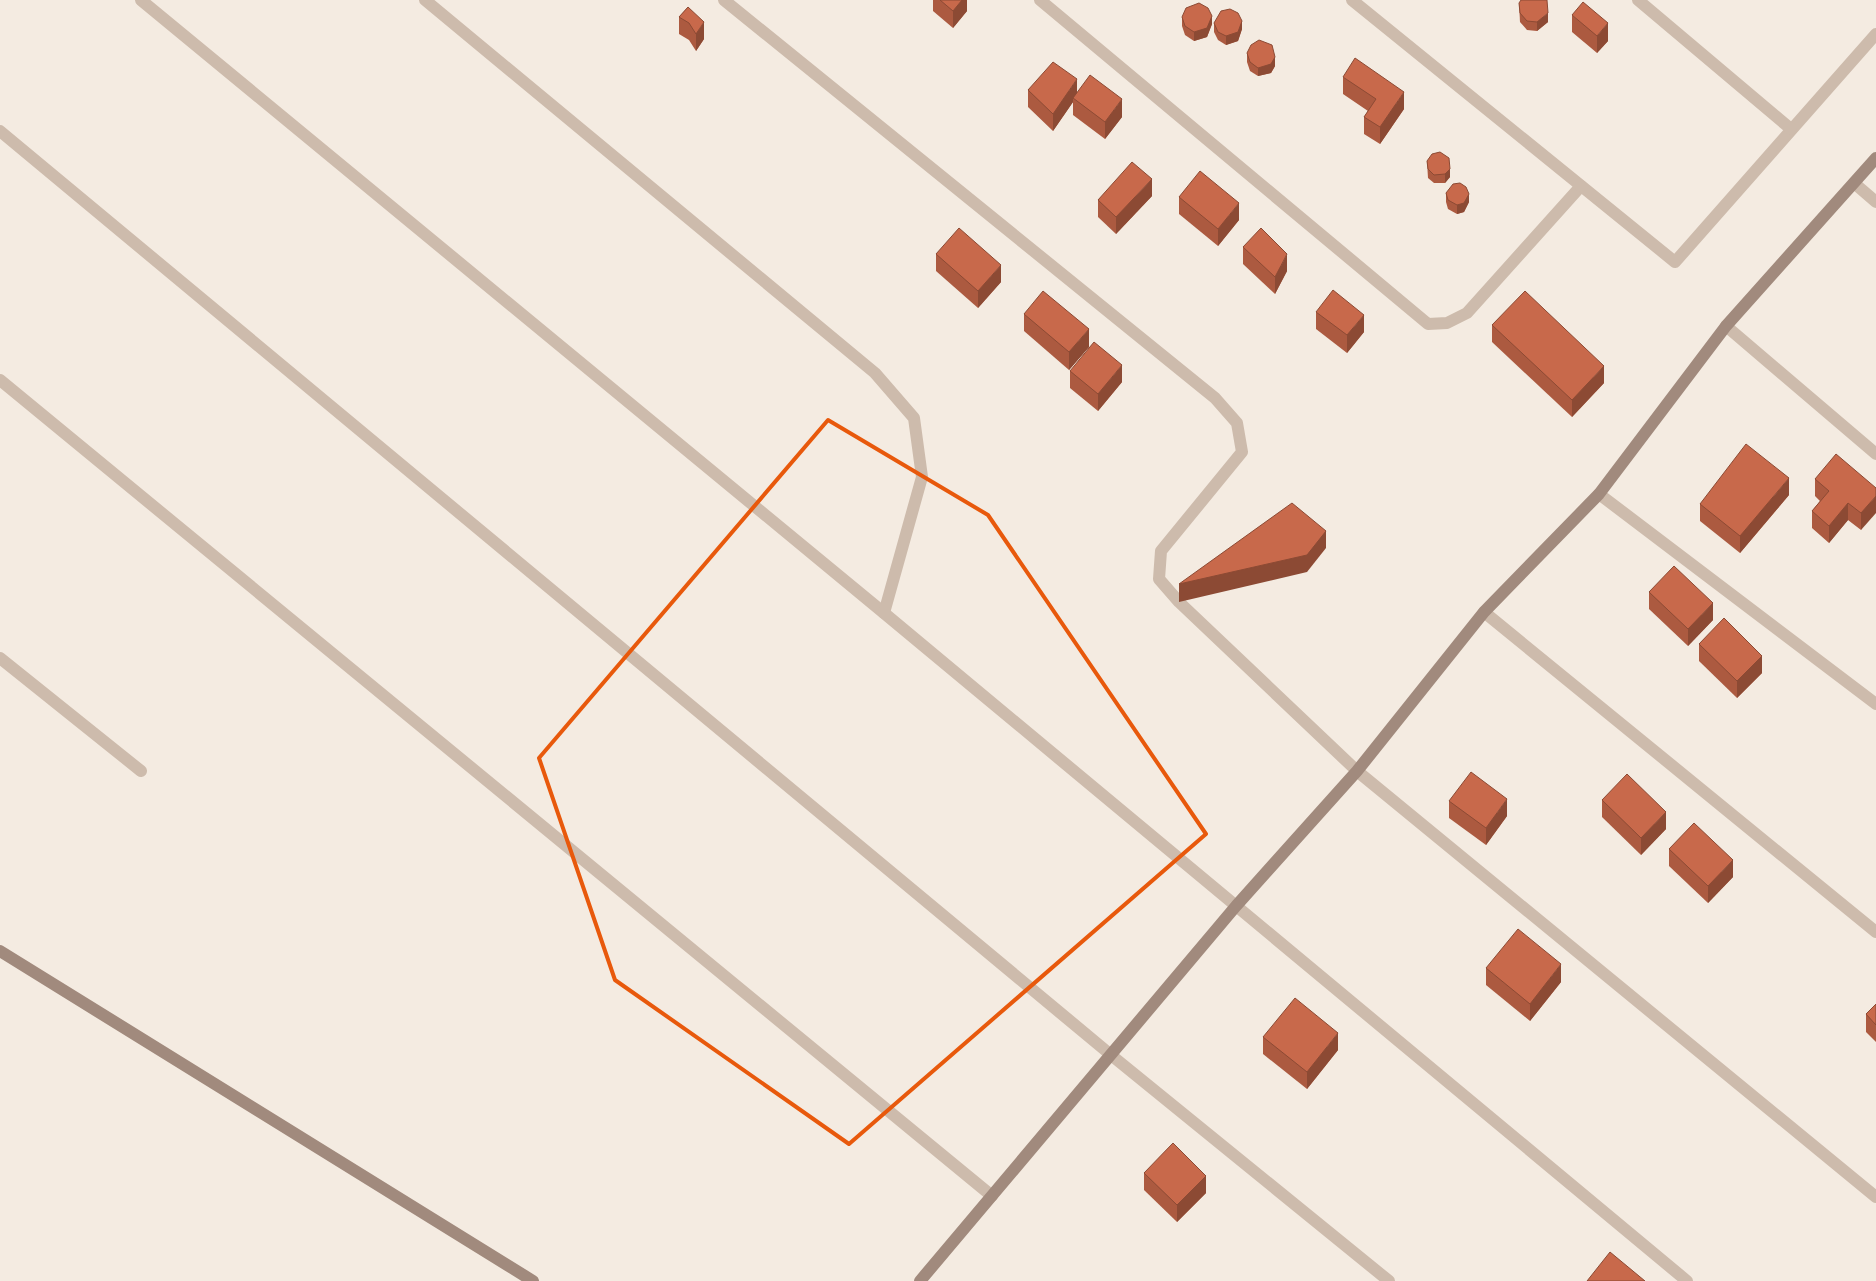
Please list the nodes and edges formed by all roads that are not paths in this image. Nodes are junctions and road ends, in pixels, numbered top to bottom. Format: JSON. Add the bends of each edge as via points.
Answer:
{"nodes":[{"id":1,"x":141,"y":0,"type":"edge"},
{"id":2,"x":425,"y":0,"type":"edge"},
{"id":3,"x":724,"y":0,"type":"edge"},
{"id":4,"x":1040,"y":0,"type":"edge"},
{"id":5,"x":1352,"y":0,"type":"edge"},
{"id":6,"x":1638,"y":0,"type":"edge"},
{"id":7,"x":1876,"y":34,"type":"edge"},
{"id":8,"x":1791,"y":129,"type":"junction"},
{"id":9,"x":0,"y":131,"type":"edge"},
{"id":10,"x":1876,"y":158,"type":"edge"},
{"id":11,"x":1854,"y":184,"type":"junction"},
{"id":12,"x":1582,"y":186,"type":"junction"},
{"id":13,"x":1876,"y":202,"type":"edge"},
{"id":14,"x":1726,"y":326,"type":"junction"},
{"id":15,"x":0,"y":380,"type":"edge"},
{"id":16,"x":1876,"y":454,"type":"edge"},
{"id":17,"x":1599,"y":494,"type":"junction"},
{"id":18,"x":1484,"y":612,"type":"junction"},
{"id":19,"x":884,"y":613,"type":"junction"},
{"id":20,"x":0,"y":658,"type":"edge"},
{"id":21,"x":1876,"y":704,"type":"edge"},
{"id":22,"x":141,"y":771,"type":"dead end"},
{"id":23,"x":1357,"y":771,"type":"junction"},
{"id":24,"x":1236,"y":906,"type":"junction"},
{"id":25,"x":1876,"y":932,"type":"edge"},
{"id":26,"x":0,"y":950,"type":"edge"},
{"id":27,"x":1111,"y":1055,"type":"junction"},
{"id":28,"x":992,"y":1196,"type":"junction"},
{"id":29,"x":1876,"y":1197,"type":"edge"},
{"id":30,"x":534,"y":1281,"type":"edge"},
{"id":31,"x":920,"y":1281,"type":"edge"},
{"id":32,"x":1389,"y":1281,"type":"edge"},
{"id":33,"x":1687,"y":1281,"type":"edge"}],
"edges":[{"from":1,"to":19,"type":"street"},
{"from":2,"to":19,"type":"street","via":[[875,373],[914,418],[922,477]]},
{"from":3,"to":23,"type":"street","via":[[1214,398],[1237,423],[1242,452],[1161,551],[1159,579],[1179,602]]},
{"from":4,"to":12,"type":"street","via":[[1428,324],[1446,323],[1467,313]]},
{"from":5,"to":12,"type":"street"},
{"from":6,"to":8,"type":"street"},
{"from":7,"to":8,"type":"street"},
{"from":8,"to":12,"type":"street","via":[[1675,262]]},
{"from":9,"to":27,"type":"street"},
{"from":10,"to":11,"type":"street"},
{"from":11,"to":13,"type":"street"},
{"from":11,"to":14,"type":"street"},
{"from":14,"to":16,"type":"street"},
{"from":14,"to":17,"type":"street"},
{"from":15,"to":28,"type":"street"},
{"from":17,"to":18,"type":"street"},
{"from":17,"to":21,"type":"street"},
{"from":18,"to":23,"type":"street"},
{"from":18,"to":25,"type":"street"},
{"from":19,"to":24,"type":"street"},
{"from":20,"to":22,"type":"street"},
{"from":23,"to":24,"type":"street"},
{"from":23,"to":29,"type":"street"},
{"from":24,"to":27,"type":"street"},
{"from":24,"to":33,"type":"street"},
{"from":26,"to":30,"type":"street"},
{"from":27,"to":28,"type":"street"},
{"from":27,"to":32,"type":"street"},
{"from":28,"to":31,"type":"street"}]}
